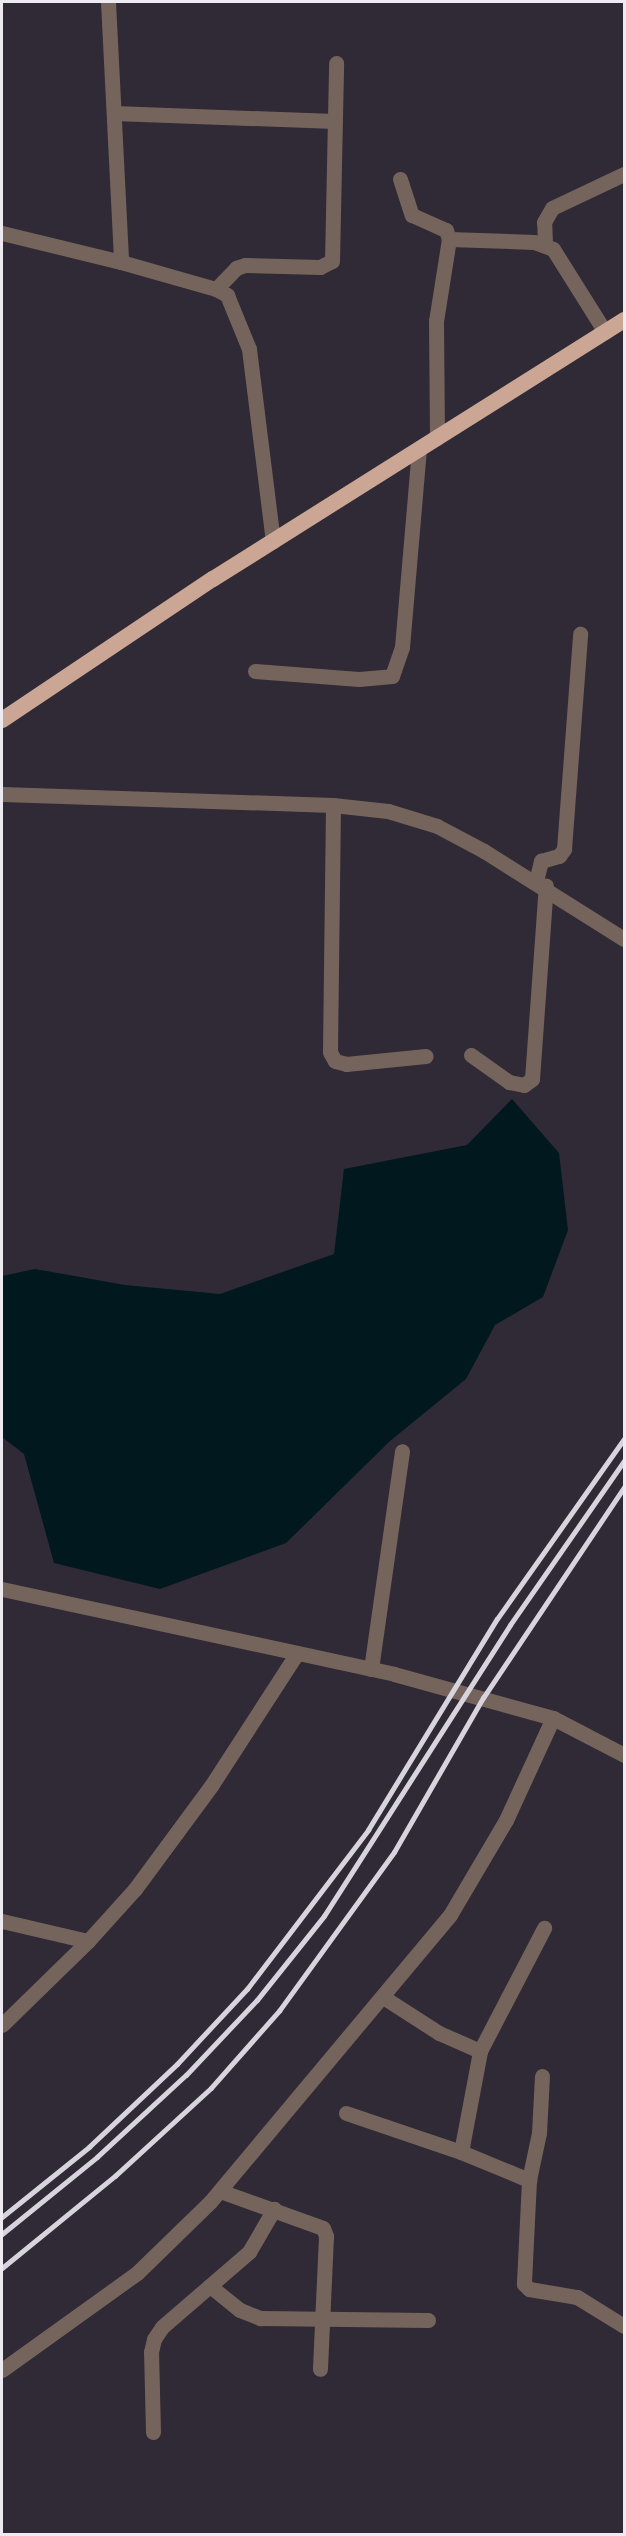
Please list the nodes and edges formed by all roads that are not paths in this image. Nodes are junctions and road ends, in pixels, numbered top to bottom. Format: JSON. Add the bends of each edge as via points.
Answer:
{"nodes":[{"id":1,"x":108,"y":2,"type":"edge"},
{"id":2,"x":336,"y":63,"type":"dead end"},
{"id":3,"x":114,"y":113,"type":"junction"},
{"id":4,"x":335,"y":121,"type":"junction"},
{"id":5,"x":624,"y":174,"type":"edge"},
{"id":6,"x":400,"y":179,"type":"dead end"},
{"id":7,"x":2,"y":233,"type":"edge"},
{"id":8,"x":449,"y":239,"type":"junction"},
{"id":9,"x":545,"y":245,"type":"junction"},
{"id":10,"x":121,"y":262,"type":"junction"},
{"id":11,"x":216,"y":289,"type":"junction"},
{"id":12,"x":624,"y":320,"type":"edge"},
{"id":13,"x":605,"y":332,"type":"junction"},
{"id":14,"x":437,"y":438,"type":"junction"},
{"id":15,"x":418,"y":450,"type":"junction"},
{"id":16,"x":273,"y":542,"type":"junction"},
{"id":17,"x":580,"y":634,"type":"dead end"},
{"id":18,"x":255,"y":671,"type":"dead end"},
{"id":19,"x":2,"y":720,"type":"edge"},
{"id":20,"x":2,"y":794,"type":"edge"},
{"id":21,"x":333,"y":805,"type":"junction"},
{"id":22,"x":541,"y":884,"type":"junction"},
{"id":23,"x":624,"y":939,"type":"edge"},
{"id":24,"x":471,"y":1054,"type":"dead end"},
{"id":25,"x":426,"y":1056,"type":"dead end"},
{"id":26,"x":402,"y":1451,"type":"dead end"},
{"id":27,"x":2,"y":1588,"type":"edge"},
{"id":28,"x":297,"y":1653,"type":"junction"},
{"id":29,"x":371,"y":1669,"type":"junction"},
{"id":30,"x":553,"y":1718,"type":"junction"},
{"id":31,"x":621,"y":1750,"type":"edge"},
{"id":32,"x":2,"y":1921,"type":"edge"},
{"id":33,"x":544,"y":1928,"type":"dead end"},
{"id":34,"x":88,"y":1941,"type":"junction"},
{"id":35,"x":383,"y":1997,"type":"junction"},
{"id":36,"x":2,"y":2025,"type":"edge"},
{"id":37,"x":480,"y":2051,"type":"junction"},
{"id":38,"x":542,"y":2076,"type":"dead end"},
{"id":39,"x":346,"y":2113,"type":"dead end"},
{"id":40,"x":462,"y":2152,"type":"junction"},
{"id":41,"x":529,"y":2180,"type":"junction"},
{"id":42,"x":220,"y":2192,"type":"junction"},
{"id":43,"x":274,"y":2209,"type":"junction"},
{"id":44,"x":210,"y":2286,"type":"junction"},
{"id":45,"x":322,"y":2319,"type":"junction"},
{"id":46,"x":428,"y":2320,"type":"dead end"},
{"id":47,"x":624,"y":2326,"type":"edge"},
{"id":48,"x":320,"y":2369,"type":"dead end"},
{"id":49,"x":2,"y":2370,"type":"edge"},
{"id":50,"x":153,"y":2432,"type":"dead end"}],
"edges":[{"from":1,"to":3,"type":"street"},
{"from":2,"to":4,"type":"street"},
{"from":3,"to":4,"type":"street"},
{"from":3,"to":10,"type":"street"},
{"from":4,"to":11,"type":"street","via":[[332,261],[320,267],[245,265]]},
{"from":5,"to":9,"type":"street","via":[[552,208],[544,222]]},
{"from":6,"to":8,"type":"street","via":[[412,215],[446,230]]},
{"from":7,"to":10,"type":"street"},
{"from":8,"to":9,"type":"street"},
{"from":8,"to":14,"type":"street","via":[[436,321]]},
{"from":9,"to":13,"type":"street","via":[[560,258]]},
{"from":10,"to":11,"type":"street"},
{"from":11,"to":16,"type":"street","via":[[233,304],[249,349]]},
{"from":12,"to":13,"type":"highway"},
{"from":13,"to":14,"type":"highway"},
{"from":14,"to":15,"type":"highway"},
{"from":15,"to":16,"type":"highway"},
{"from":15,"to":18,"type":"street","via":[[402,647],[392,676],[359,679]]},
{"from":16,"to":19,"type":"highway"},
{"from":17,"to":22,"type":"street","via":[[564,849],[559,856],[541,861]]},
{"from":20,"to":21,"type":"street"},
{"from":21,"to":22,"type":"street","via":[[388,811],[437,826]]},
{"from":21,"to":25,"type":"street","via":[[330,1052],[335,1061],[346,1064]]},
{"from":22,"to":23,"type":"street"},
{"from":22,"to":24,"type":"street","via":[[532,1079],[524,1085],[509,1082]]},
{"from":26,"to":29,"type":"street"},
{"from":27,"to":28,"type":"street"},
{"from":28,"to":29,"type":"street"},
{"from":28,"to":34,"type":"street","via":[[176,1836]]},
{"from":29,"to":30,"type":"street"},
{"from":30,"to":31,"type":"street"},
{"from":30,"to":35,"type":"street","via":[[481,1864],[450,1915]]},
{"from":32,"to":34,"type":"street"},
{"from":33,"to":37,"type":"street"},
{"from":34,"to":36,"type":"street"},
{"from":35,"to":37,"type":"street","via":[[439,2033]]},
{"from":35,"to":42,"type":"street"},
{"from":37,"to":40,"type":"street"},
{"from":38,"to":41,"type":"street","via":[[539,2133]]},
{"from":39,"to":40,"type":"street"},
{"from":40,"to":41,"type":"street"},
{"from":41,"to":47,"type":"street","via":[[524,2284],[528,2289],[577,2297]]},
{"from":42,"to":43,"type":"street"},
{"from":42,"to":49,"type":"street","via":[[137,2273]]},
{"from":43,"to":44,"type":"street","via":[[249,2252]]},
{"from":43,"to":45,"type":"street","via":[[323,2228],[326,2236]]},
{"from":44,"to":45,"type":"street","via":[[250,2316]]},
{"from":44,"to":50,"type":"street","via":[[162,2327],[154,2339],[150,2352]]},
{"from":45,"to":46,"type":"street"},
{"from":45,"to":48,"type":"street"}]}
